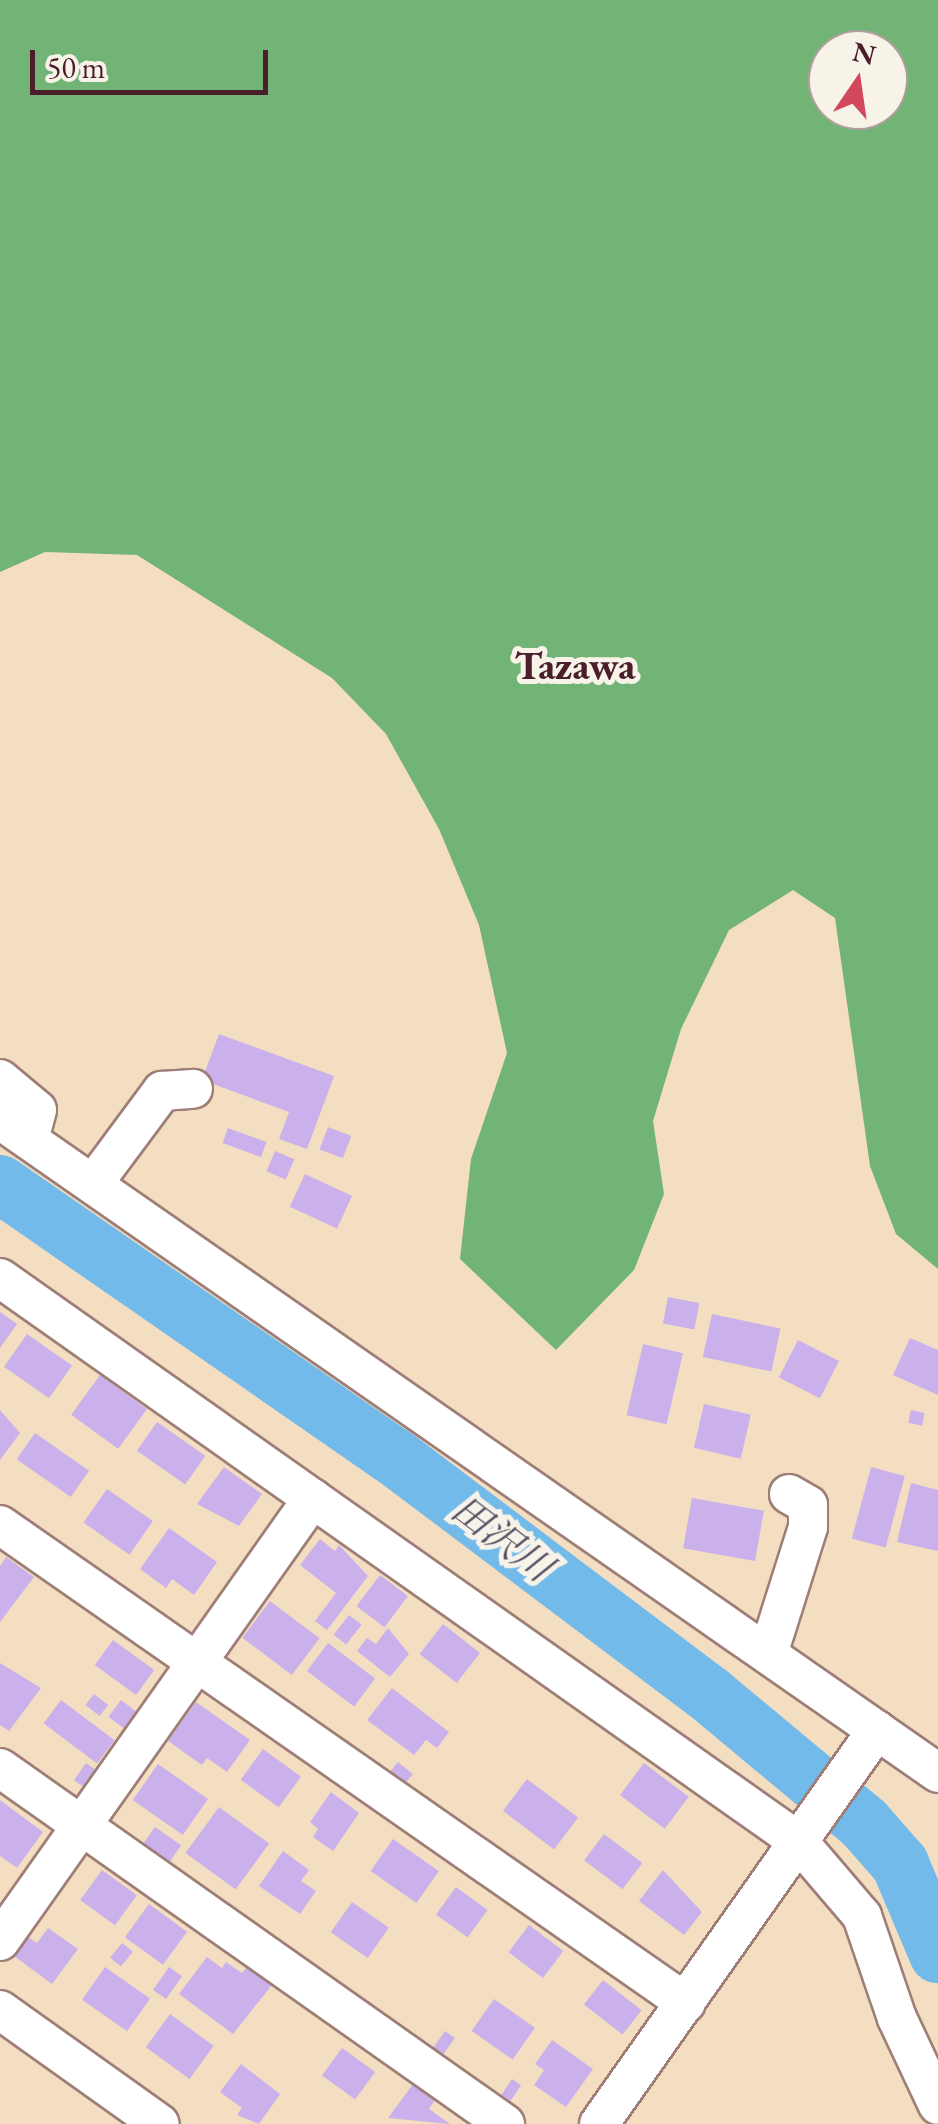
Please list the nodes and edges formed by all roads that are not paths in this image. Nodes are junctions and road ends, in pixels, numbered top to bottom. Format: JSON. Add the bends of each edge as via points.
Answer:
{"nodes":[{"id":1,"x":0,"y":1079,"type":"edge"},
{"id":2,"x":193,"y":1090,"type":"dead end"},
{"id":3,"x":14,"y":1130,"type":"edge"},
{"id":4,"x":93,"y":1184,"type":"junction"},
{"id":5,"x":0,"y":1278,"type":"edge"},
{"id":6,"x":789,"y":1494,"type":"dead end"},
{"id":7,"x":312,"y":1498,"type":"junction"},
{"id":8,"x":0,"y":1525,"type":"edge"},
{"id":9,"x":768,"y":1654,"type":"junction"},
{"id":10,"x":197,"y":1665,"type":"junction"},
{"id":11,"x":877,"y":1730,"type":"junction"},
{"id":12,"x":0,"y":1768,"type":"edge"},
{"id":13,"x":938,"y":1773,"type":"edge"},
{"id":14,"x":82,"y":1826,"type":"junction"},
{"id":15,"x":798,"y":1841,"type":"junction"},
{"id":16,"x":0,"y":1941,"type":"edge"},
{"id":17,"x":686,"y":2003,"type":"junction"},
{"id":18,"x":0,"y":2010,"type":"edge"},
{"id":19,"x":938,"y":2105,"type":"edge"},
{"id":20,"x":160,"y":2124,"type":"edge"},
{"id":21,"x":506,"y":2124,"type":"edge"},
{"id":22,"x":599,"y":2124,"type":"edge"}],
"edges":[{"from":1,"to":3,"type":"street","via":[[37,1110]]},
{"from":2,"to":4,"type":"street","via":[[162,1092]]},
{"from":3,"to":4,"type":"street"},
{"from":4,"to":9,"type":"street"},
{"from":5,"to":7,"type":"street"},
{"from":6,"to":9,"type":"street","via":[[808,1504],[808,1527]]},
{"from":7,"to":10,"type":"street"},
{"from":7,"to":15,"type":"street"},
{"from":8,"to":10,"type":"street"},
{"from":9,"to":11,"type":"street"},
{"from":10,"to":14,"type":"street"},
{"from":10,"to":17,"type":"street"},
{"from":11,"to":13,"type":"street"},
{"from":11,"to":15,"type":"street"},
{"from":12,"to":14,"type":"street"},
{"from":14,"to":16,"type":"street"},
{"from":14,"to":21,"type":"street"},
{"from":15,"to":17,"type":"street"},
{"from":15,"to":19,"type":"street","via":[[862,1916],[897,2018]]},
{"from":17,"to":22,"type":"street"},
{"from":18,"to":20,"type":"street"}]}
